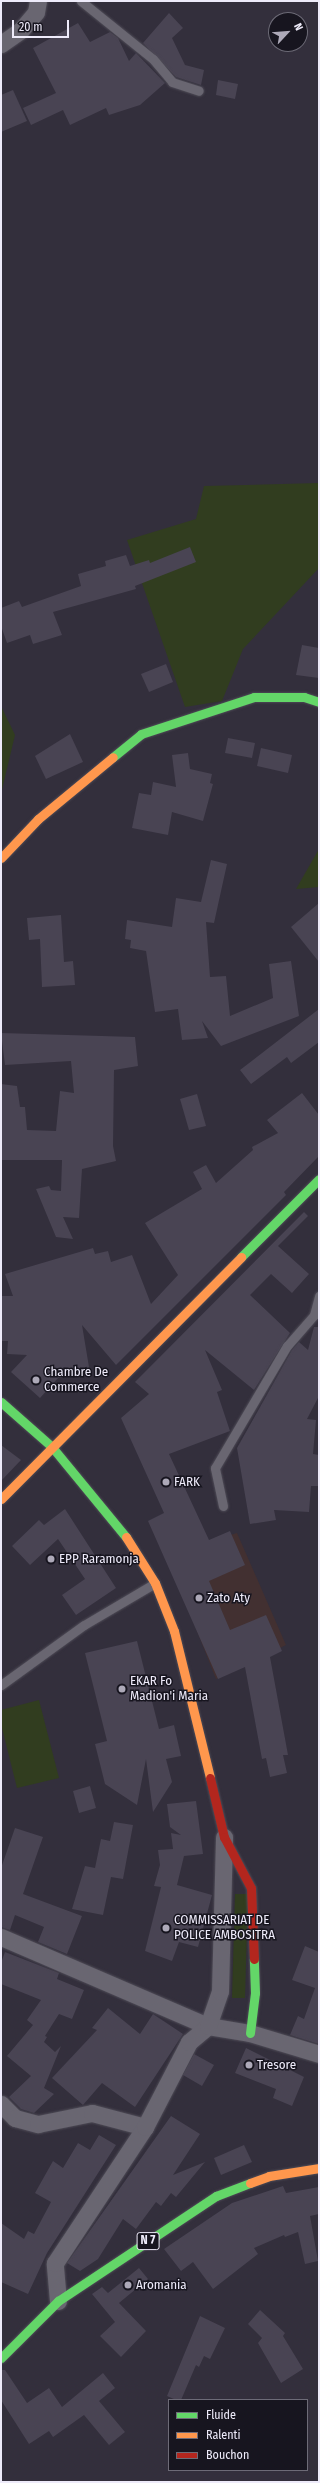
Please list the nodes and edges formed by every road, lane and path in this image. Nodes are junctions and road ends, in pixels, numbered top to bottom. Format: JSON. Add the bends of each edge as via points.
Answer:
{"nodes":[{"id":1,"x":38,"y":1,"type":"edge"},
{"id":2,"x":81,"y":1,"type":"edge"},
{"id":3,"x":1,"y":44,"type":"edge"},
{"id":4,"x":199,"y":91,"type":"dead end"},
{"id":5,"x":319,"y":702,"type":"edge"},
{"id":6,"x":1,"y":858,"type":"edge"},
{"id":7,"x":319,"y":1179,"type":"edge"},
{"id":8,"x":319,"y":1296,"type":"edge"},
{"id":9,"x":1,"y":1402,"type":"edge"},
{"id":10,"x":52,"y":1447,"type":"junction"},
{"id":11,"x":1,"y":1499,"type":"edge"},
{"id":12,"x":224,"y":1506,"type":"dead end"},
{"id":13,"x":154,"y":1583,"type":"junction"},
{"id":14,"x":1,"y":1685,"type":"edge"},
{"id":15,"x":224,"y":1837,"type":"junction"},
{"id":16,"x":1,"y":1937,"type":"edge"},
{"id":17,"x":208,"y":2026,"type":"junction"},
{"id":18,"x":250,"y":2033,"type":"junction"},
{"id":19,"x":319,"y":2054,"type":"edge"},
{"id":20,"x":1,"y":2104,"type":"edge"},
{"id":21,"x":145,"y":2127,"type":"junction"},
{"id":22,"x":319,"y":2168,"type":"edge"},
{"id":23,"x":58,"y":2301,"type":"junction"},
{"id":24,"x":1,"y":2358,"type":"edge"}],
"edges":[{"from":1,"to":3,"type":"street","via":[[36,12],[21,30]]},
{"from":2,"to":4,"type":"lane","via":[[153,59],[172,82]]},
{"from":5,"to":6,"type":"street","via":[[304,697],[254,698],[141,734],[38,819]]},
{"from":7,"to":10,"type":"street"},
{"from":8,"to":12,"type":"lane","via":[[314,1315],[288,1346],[215,1468]]},
{"from":9,"to":10,"type":"street"},
{"from":10,"to":11,"type":"street"},
{"from":10,"to":13,"type":"street","via":[[130,1541]]},
{"from":13,"to":14,"type":"lane","via":[[84,1625]]},
{"from":13,"to":15,"type":"street","via":[[174,1631]]},
{"from":15,"to":17,"type":"street","via":[[220,1990]]},
{"from":15,"to":18,"type":"street","via":[[251,1888],[255,1993]]},
{"from":16,"to":17,"type":"street"},
{"from":17,"to":18,"type":"street"},
{"from":17,"to":21,"type":"street","via":[[188,2042]]},
{"from":18,"to":19,"type":"street"},
{"from":20,"to":21,"type":"street","via":[[15,2118],[38,2124],[92,2114]]},
{"from":21,"to":23,"type":"street","via":[[55,2263]]},
{"from":22,"to":23,"type":"street","number":"N 7","via":[[269,2176],[216,2196]]},
{"from":23,"to":24,"type":"street","number":"N 7"}]}
